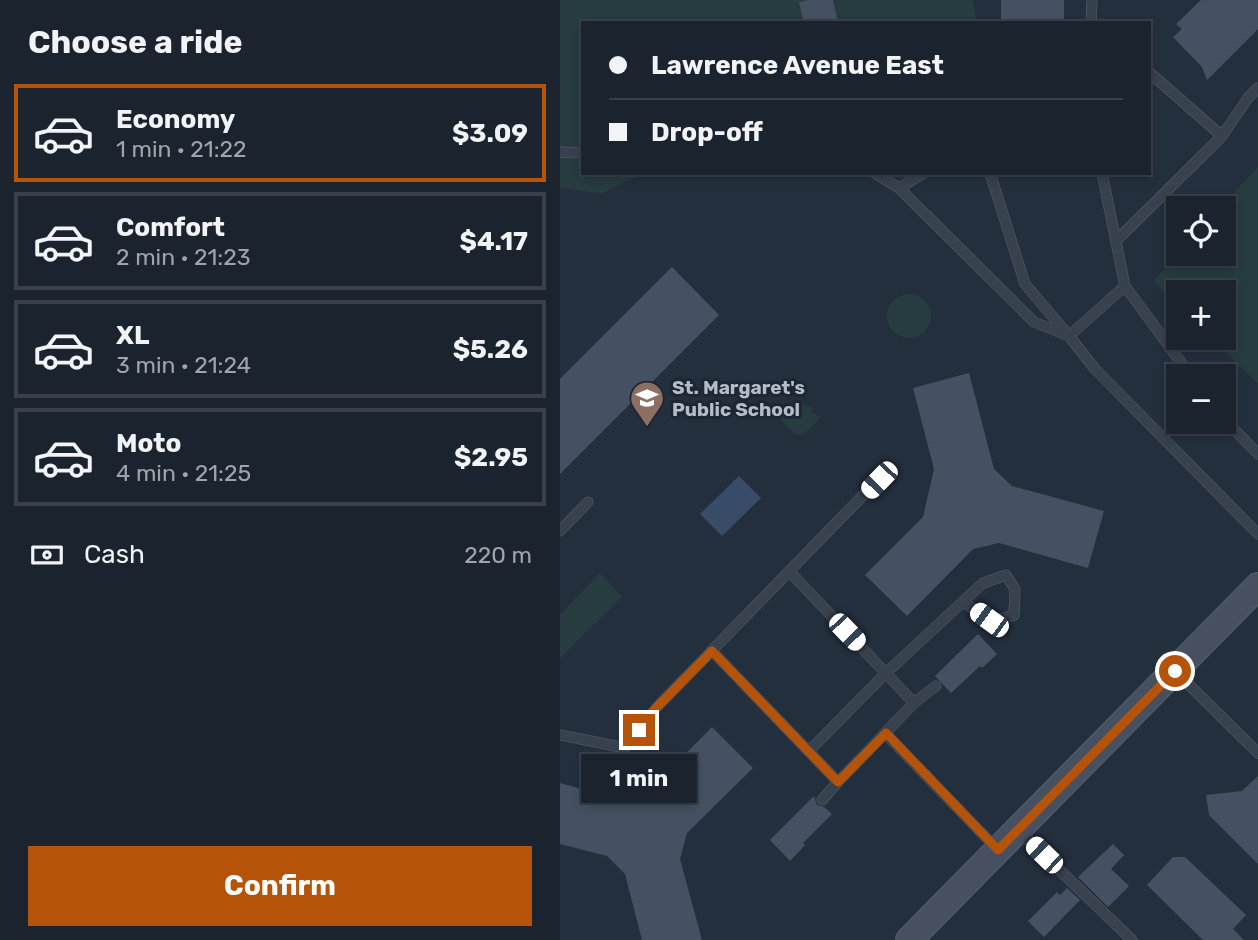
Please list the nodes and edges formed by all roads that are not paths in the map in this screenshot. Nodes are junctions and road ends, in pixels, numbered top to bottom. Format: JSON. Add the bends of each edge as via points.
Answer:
{"nodes":[{"id":1,"x":1092,"y":0,"type":"edge"},
{"id":2,"x":1091,"y":21,"type":"edge"},
{"id":3,"x":1151,"y":74,"type":"edge"},
{"id":4,"x":1258,"y":88,"type":"edge"},
{"id":5,"x":1222,"y":136,"type":"junction"},
{"id":6,"x":560,"y":152,"type":"edge"},
{"id":7,"x":581,"y":153,"type":"edge"},
{"id":8,"x":877,"y":175,"type":"edge"},
{"id":9,"x":921,"y":175,"type":"edge"},
{"id":10,"x":991,"y":175,"type":"edge"},
{"id":11,"x":1102,"y":175,"type":"edge"},
{"id":12,"x":900,"y":188,"type":"junction"},
{"id":13,"x":1116,"y":241,"type":"junction"},
{"id":14,"x":1125,"y":286,"type":"junction"},
{"id":15,"x":1069,"y":336,"type":"junction"},
{"id":16,"x":1182,"y":364,"type":"edge"},
{"id":17,"x":1236,"y":431,"type":"edge"},
{"id":18,"x":1258,"y":454,"type":"edge"},
{"id":19,"x":879,"y":480,"type":"dead end"},
{"id":20,"x":588,"y":502,"type":"dead end"},
{"id":21,"x":560,"y":531,"type":"edge"},
{"id":22,"x":1258,"y":534,"type":"edge"},
{"id":23,"x":789,"y":571,"type":"junction"},
{"id":24,"x":1256,"y":594,"type":"edge"},
{"id":25,"x":963,"y":601,"type":"junction"},
{"id":26,"x":712,"y":651,"type":"junction"},
{"id":27,"x":1175,"y":671,"type":"junction"},
{"id":28,"x":886,"y":673,"type":"junction"},
{"id":29,"x":936,"y":685,"type":"dead end"},
{"id":30,"x":914,"y":703,"type":"junction"},
{"id":31,"x":886,"y":733,"type":"junction"},
{"id":32,"x":560,"y":735,"type":"edge"},
{"id":33,"x":809,"y":751,"type":"junction"},
{"id":34,"x":1258,"y":753,"type":"edge"},
{"id":35,"x":838,"y":782,"type":"junction"},
{"id":36,"x":822,"y":800,"type":"dead end"},
{"id":37,"x":1018,"y":829,"type":"junction"},
{"id":38,"x":998,"y":850,"type":"junction"},
{"id":39,"x":909,"y":940,"type":"edge"},
{"id":40,"x":1132,"y":940,"type":"edge"}],
"edges":[{"from":1,"to":2,"type":"lane"},
{"from":3,"to":5,"type":"lane"},
{"from":4,"to":5,"type":"lane"},
{"from":5,"to":13,"type":"lane"},
{"from":6,"to":7,"type":"lane"},
{"from":8,"to":12,"type":"lane"},
{"from":9,"to":12,"type":"lane"},
{"from":10,"to":15,"type":"lane","via":[[1025,284]]},
{"from":11,"to":13,"type":"lane"},
{"from":12,"to":15,"type":"lane","via":[[1034,322]]},
{"from":13,"to":14,"type":"lane"},
{"from":14,"to":15,"type":"lane"},
{"from":14,"to":16,"type":"lane"},
{"from":15,"to":22,"type":"lane","via":[[1095,369]]},
{"from":17,"to":18,"type":"lane"},
{"from":19,"to":23,"type":"lane"},
{"from":20,"to":21,"type":"lane"},
{"from":23,"to":26,"type":"lane"},
{"from":23,"to":28,"type":"lane"},
{"from":24,"to":27,"type":"main road"},
{"from":25,"to":25,"type":"lane","via":[[983,583],[1006,575],[1015,589],[1014,615],[997,621]]},
{"from":25,"to":28,"type":"lane"},
{"from":26,"to":32,"type":"lane","via":[[656,708],[625,748]]},
{"from":26,"to":33,"type":"lane"},
{"from":27,"to":34,"type":"lane"},
{"from":27,"to":37,"type":"main road"},
{"from":28,"to":30,"type":"lane"},
{"from":28,"to":33,"type":"lane"},
{"from":29,"to":30,"type":"lane"},
{"from":30,"to":31,"type":"lane"},
{"from":31,"to":35,"type":"lane"},
{"from":31,"to":38,"type":"lane"},
{"from":33,"to":35,"type":"lane"},
{"from":35,"to":36,"type":"lane"},
{"from":37,"to":38,"type":"main road"},
{"from":37,"to":40,"type":"lane"},
{"from":38,"to":39,"type":"main road"}]}
